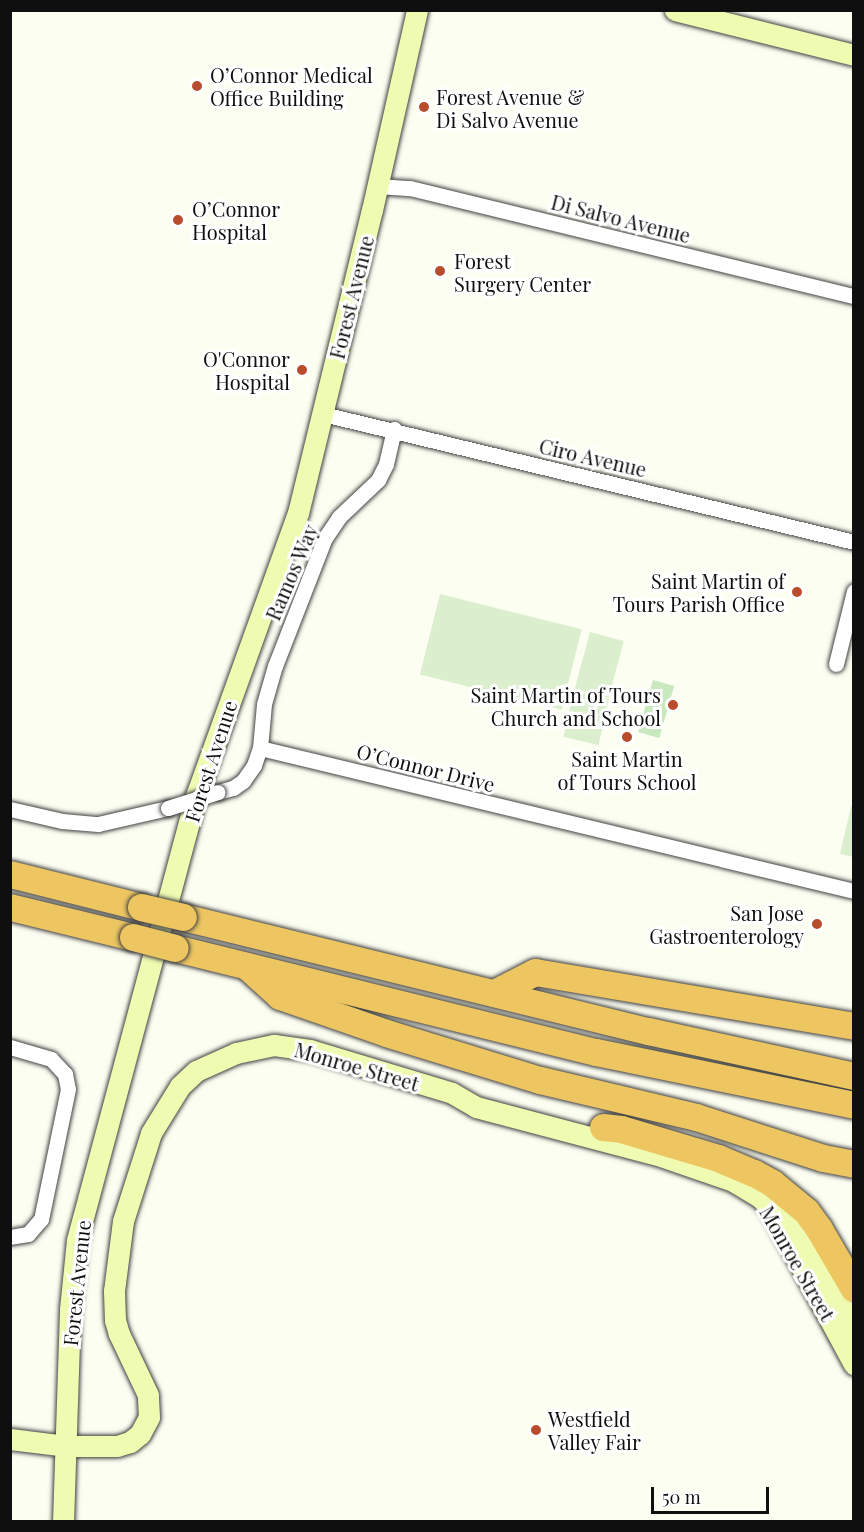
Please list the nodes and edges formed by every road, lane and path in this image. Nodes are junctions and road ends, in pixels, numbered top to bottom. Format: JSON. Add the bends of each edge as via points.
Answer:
{"nodes":[{"id":1,"x":417,"y":10,"type":"edge"},
{"id":2,"x":675,"y":10,"type":"edge"},
{"id":3,"x":854,"y":55,"type":"edge"},
{"id":4,"x":378,"y":186,"type":"junction"},
{"id":5,"x":854,"y":296,"type":"edge"},
{"id":6,"x":323,"y":414,"type":"junction"},
{"id":7,"x":394,"y":429,"type":"junction"},
{"id":8,"x":854,"y":542,"type":"edge"},
{"id":9,"x":854,"y":591,"type":"edge"},
{"id":10,"x":836,"y":664,"type":"dead end"},
{"id":11,"x":260,"y":748,"type":"junction"},
{"id":12,"x":10,"y":809,"type":"edge"},
{"id":13,"x":10,"y":874,"type":"edge"},
{"id":14,"x":854,"y":891,"type":"edge"},
{"id":15,"x":10,"y":907,"type":"edge"},
{"id":16,"x":246,"y":966,"type":"junction"},
{"id":17,"x":494,"y":993,"type":"junction"},
{"id":18,"x":749,"y":1008,"type":"junction"},
{"id":19,"x":854,"y":1008,"type":"edge"},
{"id":20,"x":854,"y":1026,"type":"edge"},
{"id":21,"x":10,"y":1047,"type":"edge"},
{"id":22,"x":854,"y":1076,"type":"edge"},
{"id":23,"x":452,"y":1094,"type":"junction"},
{"id":24,"x":854,"y":1105,"type":"edge"},
{"id":25,"x":603,"y":1127,"type":"junction"},
{"id":26,"x":823,"y":1158,"type":"junction"},
{"id":27,"x":854,"y":1164,"type":"edge"},
{"id":28,"x":854,"y":1178,"type":"edge"},
{"id":29,"x":10,"y":1237,"type":"edge"},
{"id":30,"x":854,"y":1289,"type":"edge"},
{"id":31,"x":854,"y":1328,"type":"edge"},
{"id":32,"x":854,"y":1364,"type":"edge"},
{"id":33,"x":10,"y":1439,"type":"edge"},
{"id":34,"x":66,"y":1446,"type":"junction"},
{"id":35,"x":63,"y":1521,"type":"edge"}],
"edges":[{"from":1,"to":4,"type":"main road","name":"Forest Avenue"},
{"from":2,"to":3,"type":"main road"},
{"from":4,"to":5,"type":"street","name":"Di Salvo Avenue","via":[[410,188]]},
{"from":4,"to":6,"type":"main road","name":"Forest Avenue"},
{"from":6,"to":7,"type":"street","name":"Ciro Avenue"},
{"from":6,"to":34,"type":"main road","name":"Forest Avenue","via":[[298,513],[196,796],[87,1197],[72,1286]]},
{"from":7,"to":8,"type":"street","name":"Ciro Avenue","via":[[448,446]]},
{"from":7,"to":11,"type":"street","name":"Ramos Way","via":[[386,465],[378,480],[339,517],[325,538],[275,666],[264,704]]},
{"from":9,"to":10,"type":"street"},
{"from":11,"to":12,"type":"street","bridge":true,"via":[[254,765],[233,789],[168,808],[98,824],[62,821]]},
{"from":11,"to":14,"type":"street","name":"O’Connor Drive"},
{"from":13,"to":17,"type":"highway","bridge":true},
{"from":15,"to":16,"type":"highway","bridge":true},
{"from":16,"to":24,"type":"highway","via":[[596,1052]]},
{"from":16,"to":26,"type":"highway","via":[[280,996],[386,1033],[540,1080],[696,1117]]},
{"from":17,"to":18,"type":"highway","via":[[535,972]]},
{"from":17,"to":22,"type":"highway"},
{"from":18,"to":19,"type":"highway"},
{"from":18,"to":20,"type":"highway"},
{"from":21,"to":29,"type":"street","via":[[45,1056],[61,1068],[68,1089],[41,1219],[28,1234]]},
{"from":23,"to":25,"type":"main road","name":"Monroe Street","via":[[479,1095]]},
{"from":23,"to":32,"type":"main road","name":"Monroe Street","via":[[476,1107],[714,1173],[760,1197],[778,1221]]},
{"from":23,"to":34,"type":"main road","name":"Monroe Street","via":[[310,1050],[274,1045],[227,1056],[188,1078],[165,1106],[151,1132],[123,1221],[115,1272],[115,1320],[145,1388],[149,1417],[140,1434],[130,1442],[117,1446]]},
{"from":25,"to":30,"type":"highway","via":[[718,1158],[772,1183],[806,1211]]},
{"from":25,"to":31,"type":"main road","name":"Monroe Street","via":[[619,1136],[736,1173],[766,1191],[797,1226]]},
{"from":26,"to":27,"type":"highway"},
{"from":26,"to":28,"type":"highway"},
{"from":33,"to":34,"type":"main road","name":"Monroe Street"},
{"from":34,"to":35,"type":"main road","name":"Forest Avenue"}]}
